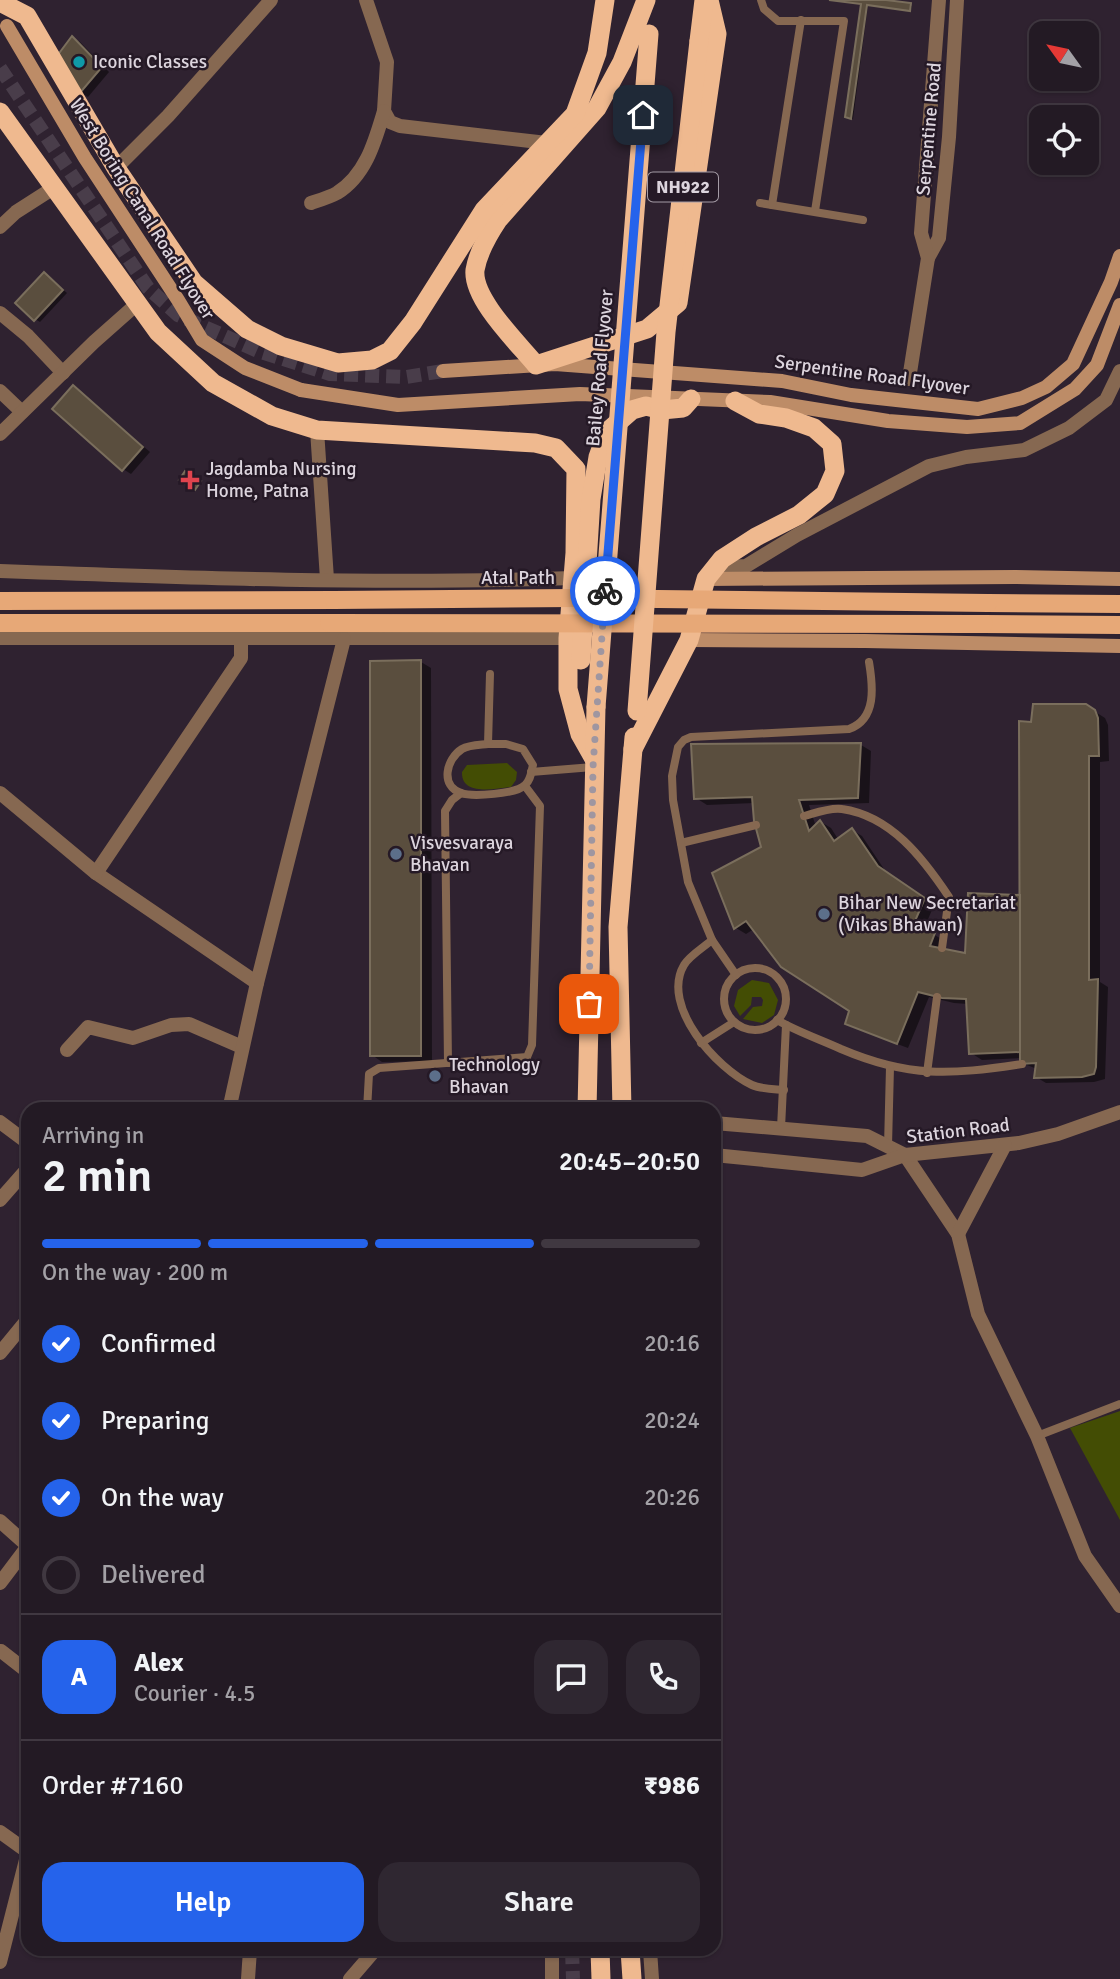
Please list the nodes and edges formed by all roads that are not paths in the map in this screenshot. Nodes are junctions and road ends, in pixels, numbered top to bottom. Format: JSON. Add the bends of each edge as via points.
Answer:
{"nodes":[{"id":1,"x":271,"y":0,"type":"edge"},
{"id":2,"x":366,"y":0,"type":"edge"},
{"id":3,"x":605,"y":0,"type":"edge"},
{"id":4,"x":646,"y":0,"type":"edge"},
{"id":5,"x":653,"y":0,"type":"edge"},
{"id":6,"x":706,"y":0,"type":"edge"},
{"id":7,"x":761,"y":0,"type":"edge"},
{"id":8,"x":939,"y":0,"type":"edge"},
{"id":9,"x":957,"y":0,"type":"edge"},
{"id":10,"x":0,"y":2,"type":"edge"},
{"id":11,"x":0,"y":12,"type":"edge"},
{"id":12,"x":801,"y":20,"type":"junction"},
{"id":13,"x":384,"y":111,"type":"junction"},
{"id":14,"x":0,"y":112,"type":"edge"},
{"id":15,"x":547,"y":143,"type":"junction"},
{"id":16,"x":116,"y":168,"type":"junction"},
{"id":17,"x":55,"y":187,"type":"junction"},
{"id":18,"x":312,"y":203,"type":"dead end"},
{"id":19,"x":760,"y":203,"type":"dead end"},
{"id":20,"x":772,"y":205,"type":"junction"},
{"id":21,"x":816,"y":211,"type":"junction"},
{"id":22,"x":863,"y":220,"type":"dead end"},
{"id":23,"x":0,"y":227,"type":"edge"},
{"id":24,"x":1120,"y":256,"type":"edge"},
{"id":25,"x":928,"y":258,"type":"junction"},
{"id":26,"x":138,"y":303,"type":"junction"},
{"id":27,"x":1120,"y":305,"type":"edge"},
{"id":28,"x":0,"y":313,"type":"edge"},
{"id":29,"x":536,"y":365,"type":"junction"},
{"id":30,"x":443,"y":371,"type":"tunnel mouth"},
{"id":31,"x":1120,"y":372,"type":"edge"},
{"id":32,"x":63,"y":373,"type":"junction"},
{"id":33,"x":909,"y":379,"type":"dead end"},
{"id":34,"x":0,"y":391,"type":"edge"},
{"id":35,"x":691,"y":399,"type":"junction"},
{"id":36,"x":735,"y":401,"type":"junction"},
{"id":37,"x":22,"y":412,"type":"junction"},
{"id":38,"x":317,"y":430,"type":"junction"},
{"id":39,"x":0,"y":434,"type":"edge"},
{"id":40,"x":714,"y":569,"type":"junction"},
{"id":41,"x":0,"y":571,"type":"edge"},
{"id":42,"x":572,"y":578,"type":"junction"},
{"id":43,"x":327,"y":579,"type":"junction"},
{"id":44,"x":1120,"y":579,"type":"edge"},
{"id":45,"x":515,"y":580,"type":"junction"},
{"id":46,"x":0,"y":601,"type":"edge"},
{"id":47,"x":1120,"y":604,"type":"edge"},
{"id":48,"x":0,"y":623,"type":"edge"},
{"id":49,"x":1120,"y":625,"type":"edge"},
{"id":50,"x":0,"y":638,"type":"edge"},
{"id":51,"x":518,"y":638,"type":"junction"},
{"id":52,"x":568,"y":638,"type":"junction"},
{"id":53,"x":344,"y":639,"type":"junction"},
{"id":54,"x":241,"y":640,"type":"junction"},
{"id":55,"x":689,"y":640,"type":"junction"},
{"id":56,"x":1120,"y":646,"type":"edge"},
{"id":57,"x":869,"y":662,"type":"dead end"},
{"id":58,"x":490,"y":674,"type":"dead end"},
{"id":59,"x":488,"y":744,"type":"junction"},
{"id":60,"x":634,"y":749,"type":"junction"},
{"id":61,"x":593,"y":755,"type":"junction"},
{"id":62,"x":531,"y":772,"type":"junction"},
{"id":63,"x":525,"y":786,"type":"junction"},
{"id":64,"x":461,"y":793,"type":"junction"},
{"id":65,"x":2,"y":799,"type":"edge"},
{"id":66,"x":804,"y":816,"type":"dead end"},
{"id":67,"x":756,"y":825,"type":"dead end"},
{"id":68,"x":681,"y":843,"type":"junction"},
{"id":69,"x":96,"y":873,"type":"junction"},
{"id":70,"x":712,"y":940,"type":"junction"},
{"id":71,"x":942,"y":948,"type":"dead end"},
{"id":72,"x":736,"y":975,"type":"junction"},
{"id":73,"x":257,"y":983,"type":"junction"},
{"id":74,"x":937,"y":997,"type":"dead end"},
{"id":75,"x":777,"y":1020,"type":"junction"},
{"id":76,"x":734,"y":1022,"type":"junction"},
{"id":77,"x":786,"y":1025,"type":"junction"},
{"id":78,"x":701,"y":1043,"type":"junction"},
{"id":79,"x":242,"y":1047,"type":"junction"},
{"id":80,"x":67,"y":1050,"type":"dead end"},
{"id":81,"x":448,"y":1063,"type":"junction"},
{"id":82,"x":1022,"y":1064,"type":"dead end"},
{"id":83,"x":890,"y":1067,"type":"junction"},
{"id":84,"x":927,"y":1073,"type":"junction"},
{"id":85,"x":784,"y":1090,"type":"junction"},
{"id":86,"x":231,"y":1102,"type":"edge"},
{"id":87,"x":367,"y":1102,"type":"edge"},
{"id":88,"x":587,"y":1102,"type":"edge"},
{"id":89,"x":622,"y":1102,"type":"edge"},
{"id":90,"x":1120,"y":1112,"type":"edge"},
{"id":91,"x":0,"y":1122,"type":"edge"},
{"id":92,"x":721,"y":1124,"type":"edge"},
{"id":93,"x":782,"y":1128,"type":"junction"},
{"id":94,"x":21,"y":1138,"type":"edge"},
{"id":95,"x":1005,"y":1145,"type":"junction"},
{"id":96,"x":888,"y":1146,"type":"junction"},
{"id":97,"x":905,"y":1155,"type":"junction"},
{"id":98,"x":721,"y":1156,"type":"edge"},
{"id":99,"x":21,"y":1176,"type":"edge"},
{"id":100,"x":0,"y":1200,"type":"edge"},
{"id":101,"x":958,"y":1234,"type":"junction"},
{"id":102,"x":21,"y":1328,"type":"edge"},
{"id":103,"x":0,"y":1353,"type":"edge"},
{"id":104,"x":1120,"y":1404,"type":"edge"},
{"id":105,"x":1037,"y":1436,"type":"junction"},
{"id":106,"x":0,"y":1521,"type":"edge"},
{"id":107,"x":21,"y":1540,"type":"edge"},
{"id":108,"x":21,"y":1555,"type":"edge"},
{"id":109,"x":0,"y":1583,"type":"edge"},
{"id":110,"x":1120,"y":1606,"type":"edge"},
{"id":111,"x":1,"y":1651,"type":"edge"},
{"id":112,"x":21,"y":1667,"type":"edge"},
{"id":113,"x":0,"y":1832,"type":"edge"},
{"id":114,"x":21,"y":1847,"type":"edge"},
{"id":115,"x":21,"y":1890,"type":"edge"},
{"id":116,"x":250,"y":1956,"type":"edge"},
{"id":117,"x":370,"y":1956,"type":"edge"},
{"id":118,"x":552,"y":1956,"type":"edge"},
{"id":119,"x":600,"y":1956,"type":"edge"},
{"id":120,"x":630,"y":1956,"type":"edge"},
{"id":121,"x":650,"y":1956,"type":"edge"},
{"id":122,"x":0,"y":1962,"type":"edge"},
{"id":123,"x":248,"y":1979,"type":"edge"},
{"id":124,"x":350,"y":1979,"type":"edge"},
{"id":125,"x":552,"y":1979,"type":"edge"},
{"id":126,"x":601,"y":1979,"type":"edge"},
{"id":127,"x":632,"y":1979,"type":"edge"},
{"id":128,"x":652,"y":1979,"type":"edge"}],
"edges":[{"from":1,"to":16,"type":"street","via":[[169,116]]},
{"from":2,"to":13,"type":"street","via":[[387,62]]},
{"from":3,"to":15,"type":"highway","via":[[597,53],[575,114]]},
{"from":4,"to":29,"type":"highway","via":[[622,62],[597,108],[498,220],[475,271],[479,292]]},
{"from":5,"to":61,"type":"highway","name":"Bailey Road Flyover","number":"NH922","bridge":true},
{"from":6,"to":29,"type":"highway","via":[[717,34],[678,303],[647,329]]},
{"from":6,"to":60,"type":"highway","number":"NH922","bridge":true,"via":[[666,332]]},
{"from":7,"to":12,"type":"lane","via":[[778,21]]},
{"from":8,"to":25,"type":"street","via":[[921,233]]},
{"from":9,"to":25,"type":"street","name":"Serpentine Road","via":[[939,237]]},
{"from":10,"to":16,"type":"highway","via":[[27,16]]},
{"from":11,"to":35,"type":"main road","name":"West Boring Canal Road Flyover","bridge":true,"via":[[85,158],[201,340],[245,368],[301,390],[398,405],[580,394]]},
{"from":12,"to":20,"type":"lane"},
{"from":12,"to":21,"type":"lane","via":[[844,21]]},
{"from":13,"to":15,"type":"street","via":[[390,122],[400,126]]},
{"from":13,"to":18,"type":"street","via":[[361,169],[337,193]]},
{"from":14,"to":17,"type":"highway"},
{"from":15,"to":16,"type":"highway","via":[[484,210],[390,351],[372,360],[338,363],[247,330],[194,283]]},
{"from":17,"to":23,"type":"street"},
{"from":17,"to":26,"type":"highway"},
{"from":19,"to":20,"type":"lane"},
{"from":20,"to":21,"type":"lane"},
{"from":21,"to":22,"type":"lane"},
{"from":24,"to":29,"type":"main road","name":"Serpentine Road Flyover","via":[[1073,364],[1046,387],[978,410],[851,395],[782,381]]},
{"from":25,"to":33,"type":"street"},
{"from":26,"to":32,"type":"street"},
{"from":26,"to":38,"type":"highway","via":[[158,332],[213,383],[272,416]]},
{"from":27,"to":36,"type":"main road","name":"Serpentine Road Flyover","via":[[1097,365],[1075,389],[1020,423],[967,427],[888,421],[770,402]]},
{"from":28,"to":32,"type":"street"},
{"from":29,"to":30,"type":"main road","name":"Serpentine Road Flyover"},
{"from":31,"to":40,"type":"street","via":[[1105,400],[1069,428],[1024,450],[929,466],[746,566]]},
{"from":32,"to":37,"type":"street"},
{"from":34,"to":37,"type":"street"},
{"from":35,"to":36,"type":"main road","name":"Serpentine Road Flyover"},
{"from":35,"to":61,"type":"highway","via":[[683,408],[632,410],[607,432],[598,457],[580,647],[581,705]]},
{"from":36,"to":40,"type":"highway","via":[[759,414],[814,428],[832,444],[835,471],[825,494]]},
{"from":37,"to":39,"type":"street"},
{"from":38,"to":42,"type":"highway","via":[[555,447],[576,469]]},
{"from":38,"to":43,"type":"street"},
{"from":40,"to":44,"type":"main road"},
{"from":40,"to":55,"type":"highway"},
{"from":41,"to":43,"type":"street"},
{"from":42,"to":45,"type":"street"},
{"from":42,"to":52,"type":"highway"},
{"from":43,"to":45,"type":"street"},
{"from":45,"to":51,"type":"street"},
{"from":46,"to":47,"type":"main road","name":"Atal Path","bridge":true,"via":[[574,598]]},
{"from":48,"to":49,"type":"main road","bridge":true},
{"from":50,"to":54,"type":"street"},
{"from":51,"to":52,"type":"street"},
{"from":51,"to":53,"type":"street"},
{"from":52,"to":61,"type":"highway","via":[[568,689],[580,734]]},
{"from":53,"to":54,"type":"street"},
{"from":53,"to":73,"type":"street"},
{"from":54,"to":69,"type":"street","via":[[242,657]]},
{"from":55,"to":56,"type":"main road"},
{"from":55,"to":60,"type":"highway"},
{"from":57,"to":68,"type":"lane","via":[[871,701],[857,726],[684,740],[672,776]]},
{"from":58,"to":59,"type":"lane"},
{"from":59,"to":62,"type":"lane","via":[[523,749],[533,765]]},
{"from":59,"to":64,"type":"lane","via":[[465,747],[450,761],[449,783]]},
{"from":60,"to":89,"type":"highway","number":"NH922","via":[[618,927]]},
{"from":61,"to":62,"type":"lane"},
{"from":61,"to":88,"type":"highway","number":"NH922"},
{"from":62,"to":63,"type":"lane"},
{"from":63,"to":64,"type":"lane","via":[[509,792]]},
{"from":63,"to":81,"type":"lane","via":[[540,806],[532,1045],[527,1057]]},
{"from":64,"to":81,"type":"lane","via":[[445,811]]},
{"from":65,"to":69,"type":"street"},
{"from":66,"to":71,"type":"lane","via":[[840,808],[899,835],[949,897]]},
{"from":67,"to":68,"type":"lane"},
{"from":68,"to":70,"type":"lane","via":[[688,881]]},
{"from":69,"to":73,"type":"street"},
{"from":70,"to":72,"type":"lane"},
{"from":70,"to":78,"type":"lane","via":[[684,965],[677,991]]},
{"from":72,"to":75,"type":"lane","via":[[762,969],[779,980],[786,1000]]},
{"from":72,"to":76,"type":"lane","via":[[724,994]]},
{"from":73,"to":79,"type":"street"},
{"from":74,"to":84,"type":"lane"},
{"from":75,"to":76,"type":"lane","via":[[752,1030]]},
{"from":75,"to":77,"type":"lane"},
{"from":76,"to":78,"type":"lane"},
{"from":77,"to":83,"type":"lane"},
{"from":77,"to":85,"type":"lane"},
{"from":78,"to":85,"type":"lane","via":[[754,1086]]},
{"from":79,"to":80,"type":"street","via":[[180,1023],[133,1038],[88,1027]]},
{"from":79,"to":86,"type":"street"},
{"from":81,"to":87,"type":"lane","via":[[379,1068],[369,1074]]},
{"from":82,"to":84,"type":"lane"},
{"from":83,"to":84,"type":"lane"},
{"from":83,"to":96,"type":"lane"},
{"from":85,"to":93,"type":"lane"},
{"from":90,"to":95,"type":"street","name":"Station Road","via":[[1058,1134]]},
{"from":91,"to":94,"type":"street"},
{"from":92,"to":93,"type":"street"},
{"from":93,"to":96,"type":"street","via":[[867,1136]]},
{"from":95,"to":97,"type":"street","name":"Station Road"},
{"from":95,"to":101,"type":"street"},
{"from":96,"to":97,"type":"street"},
{"from":97,"to":98,"type":"street","name":"Station Road","via":[[862,1170]]},
{"from":97,"to":101,"type":"street"},
{"from":99,"to":100,"type":"street"},
{"from":101,"to":105,"type":"street","via":[[978,1314]]},
{"from":102,"to":103,"type":"street"},
{"from":104,"to":105,"type":"lane"},
{"from":105,"to":110,"type":"street","via":[[1085,1556]]},
{"from":106,"to":107,"type":"street"},
{"from":108,"to":109,"type":"street"},
{"from":111,"to":112,"type":"street"},
{"from":113,"to":114,"type":"street"},
{"from":115,"to":122,"type":"street"},
{"from":116,"to":123,"type":"street"},
{"from":117,"to":124,"type":"street"},
{"from":118,"to":125,"type":"street"},
{"from":119,"to":126,"type":"highway"},
{"from":120,"to":127,"type":"highway"},
{"from":121,"to":128,"type":"street"}]}
